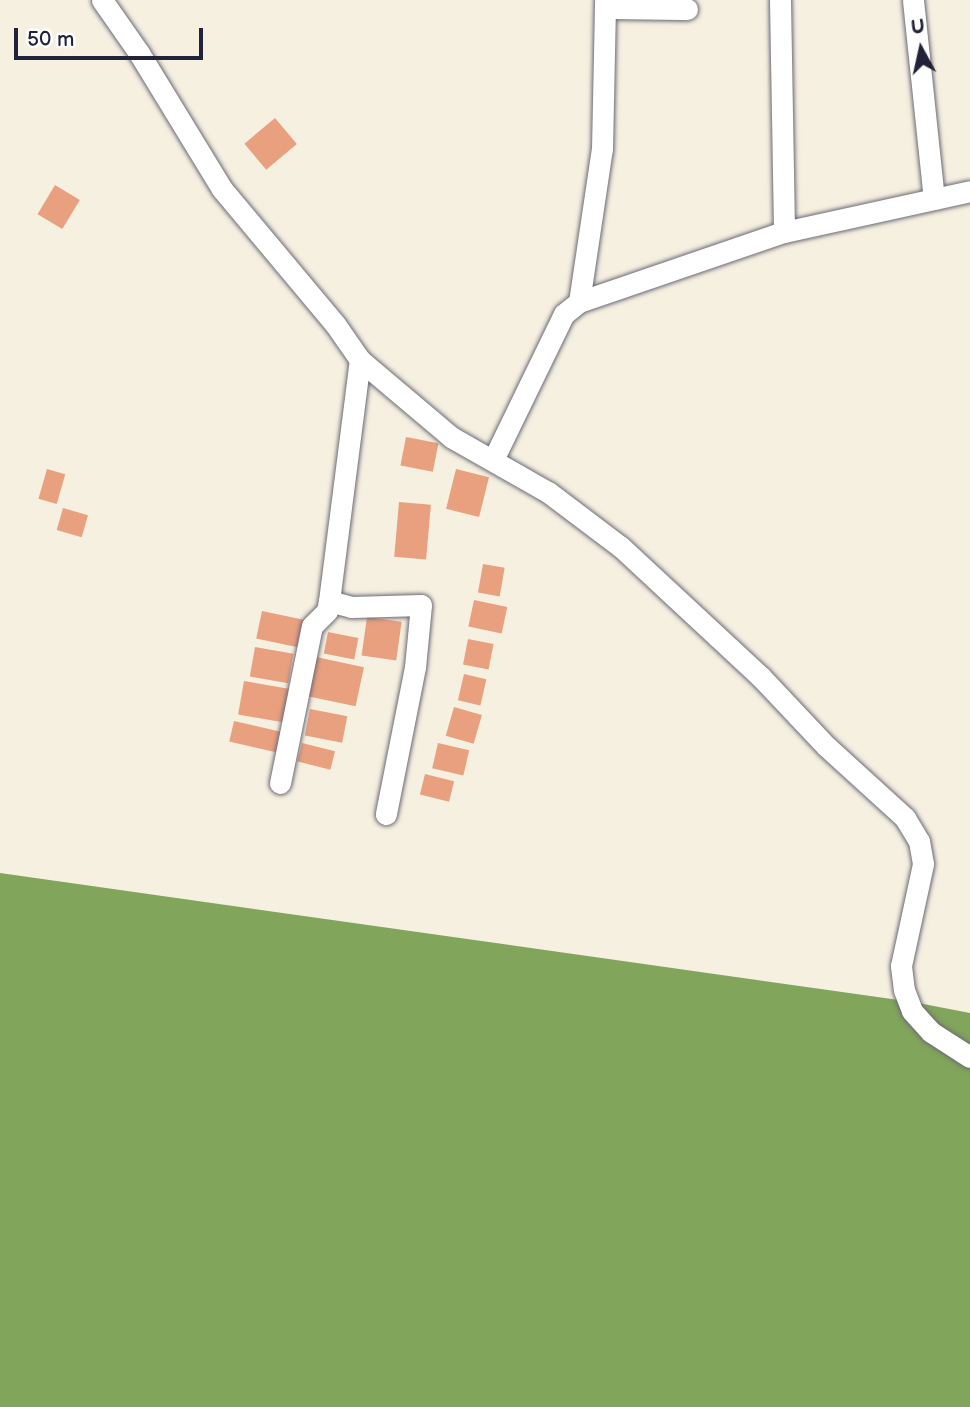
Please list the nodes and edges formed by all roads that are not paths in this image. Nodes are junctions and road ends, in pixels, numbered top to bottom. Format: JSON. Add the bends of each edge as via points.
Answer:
{"nodes":[{"id":1,"x":102,"y":0,"type":"edge"},
{"id":2,"x":780,"y":0,"type":"edge"},
{"id":3,"x":912,"y":0,"type":"edge"},
{"id":4,"x":605,"y":4,"type":"edge"},
{"id":5,"x":687,"y":9,"type":"dead end"},
{"id":6,"x":970,"y":191,"type":"edge"},
{"id":7,"x":934,"y":199,"type":"junction"},
{"id":8,"x":784,"y":232,"type":"junction"},
{"id":9,"x":579,"y":302,"type":"junction"},
{"id":10,"x":360,"y":359,"type":"junction"},
{"id":11,"x":493,"y":460,"type":"junction"},
{"id":12,"x":330,"y":601,"type":"junction"},
{"id":13,"x":280,"y":783,"type":"dead end"},
{"id":14,"x":386,"y":814,"type":"dead end"},
{"id":15,"x":970,"y":1057,"type":"edge"}],
"edges":[{"from":1,"to":10,"type":"street","via":[[222,189]]},
{"from":2,"to":8,"type":"street"},
{"from":3,"to":7,"type":"street"},
{"from":4,"to":5,"type":"street"},
{"from":4,"to":9,"type":"street","via":[[602,149]]},
{"from":6,"to":7,"type":"street"},
{"from":7,"to":8,"type":"street"},
{"from":8,"to":9,"type":"street"},
{"from":9,"to":11,"type":"street","via":[[564,314]]},
{"from":10,"to":11,"type":"street","via":[[451,438]]},
{"from":10,"to":12,"type":"street"},
{"from":11,"to":15,"type":"street","via":[[548,492],[645,567],[905,818],[919,841],[923,864],[901,966],[904,990],[912,1011],[931,1032]]},
{"from":12,"to":13,"type":"street","via":[[312,626]]},
{"from":12,"to":14,"type":"street","via":[[351,607],[421,606],[415,667]]}]}
